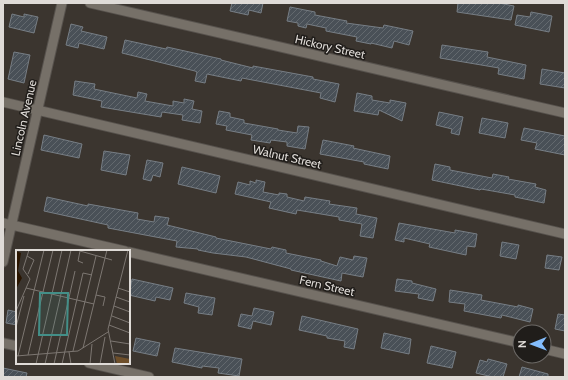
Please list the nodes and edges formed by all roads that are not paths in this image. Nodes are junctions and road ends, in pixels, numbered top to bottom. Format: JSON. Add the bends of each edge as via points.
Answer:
{"nodes":[{"id":1,"x":62,"y":3,"type":"edge"},
{"id":2,"x":90,"y":3,"type":"edge"},
{"id":3,"x":3,"y":102,"type":"edge"},
{"id":4,"x":38,"y":110,"type":"junction"},
{"id":5,"x":565,"y":113,"type":"edge"},
{"id":6,"x":7,"y":224,"type":"edge"},
{"id":7,"x":565,"y":234,"type":"edge"},
{"id":8,"x":121,"y":250,"type":"edge"},
{"id":9,"x":130,"y":252,"type":"edge"},
{"id":10,"x":3,"y":262,"type":"edge"},
{"id":11,"x":512,"y":341,"type":"edge"},
{"id":12,"x":3,"y":343,"type":"edge"},
{"id":13,"x":16,"y":346,"type":"edge"},
{"id":14,"x":552,"y":351,"type":"edge"},
{"id":15,"x":565,"y":354,"type":"edge"},
{"id":16,"x":93,"y":364,"type":"edge"},
{"id":17,"x":149,"y":377,"type":"edge"}],
"edges":[{"from":1,"to":4,"type":"street","name":"Lincoln Avenue"},
{"from":2,"to":5,"type":"street","name":"Hickory Street"},
{"from":3,"to":4,"type":"street","name":"Walnut Street"},
{"from":4,"to":6,"type":"street","name":"Lincoln Avenue"},
{"from":4,"to":7,"type":"street","name":"Walnut Street"},
{"from":6,"to":8,"type":"street"},
{"from":6,"to":10,"type":"street","name":"Lincoln Avenue"},
{"from":9,"to":11,"type":"street","name":"Fern Street"},
{"from":12,"to":13,"type":"street"},
{"from":14,"to":15,"type":"street"},
{"from":16,"to":17,"type":"street"}]}
